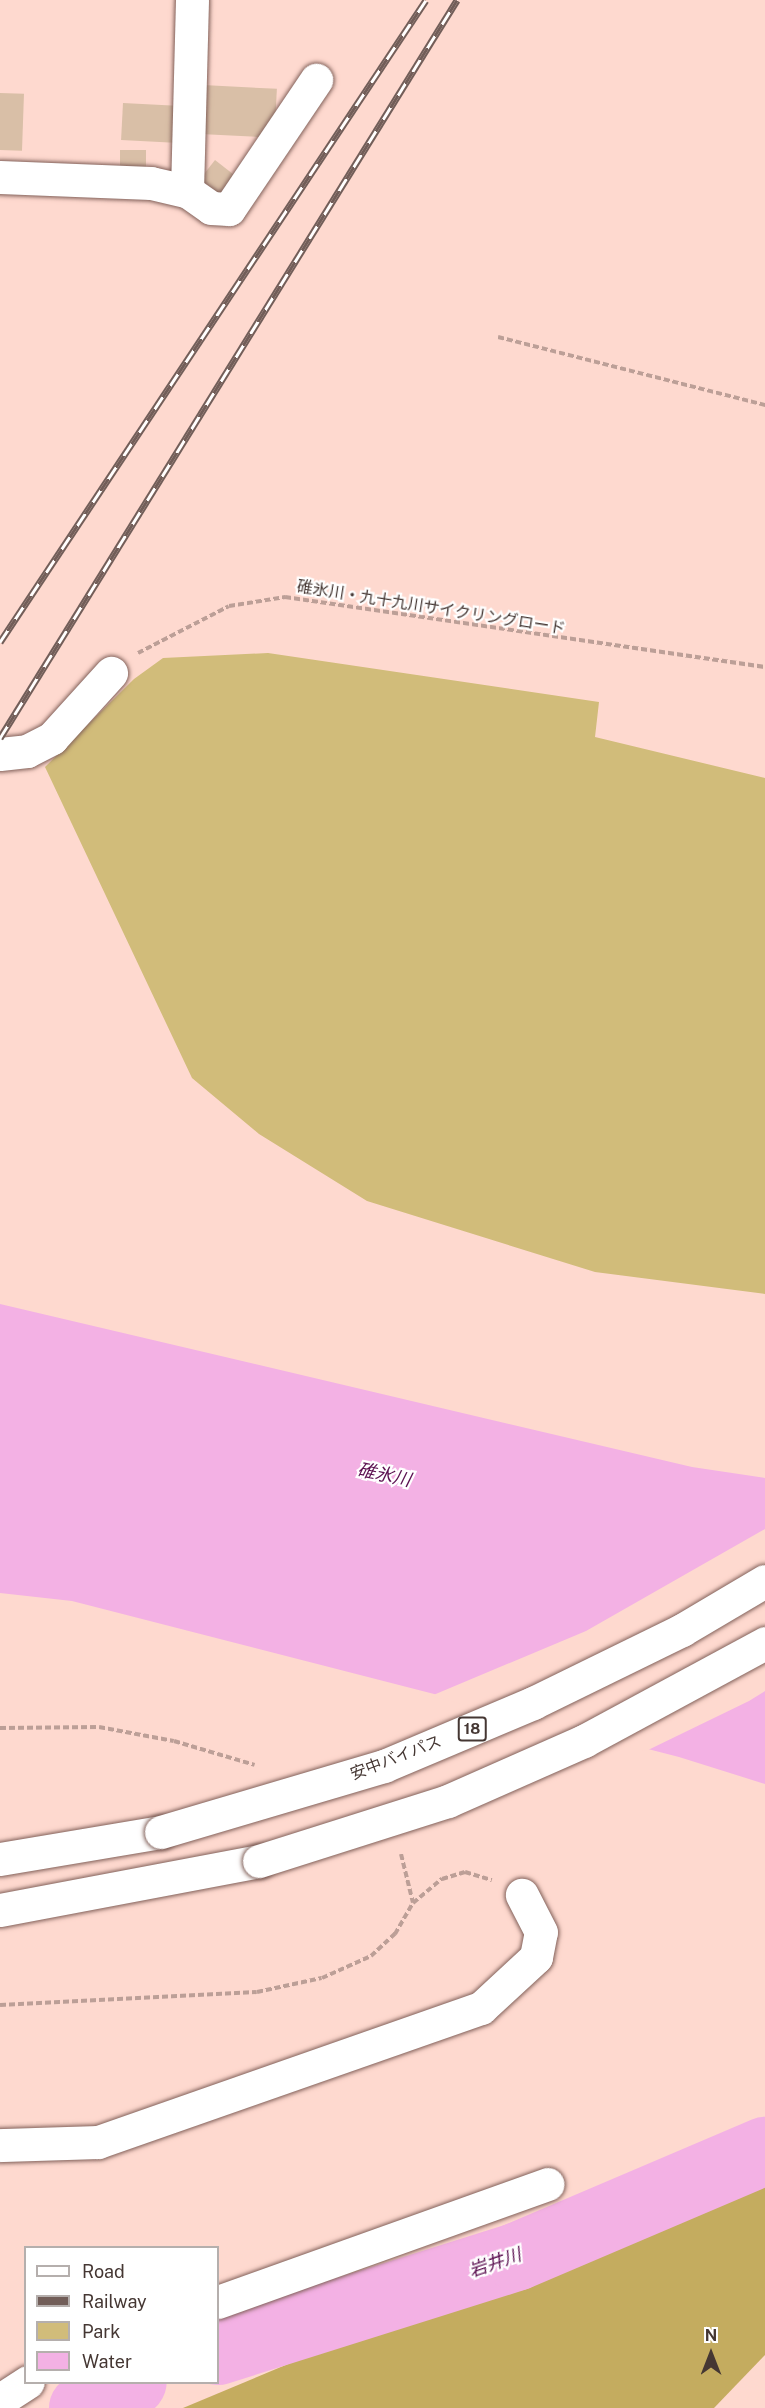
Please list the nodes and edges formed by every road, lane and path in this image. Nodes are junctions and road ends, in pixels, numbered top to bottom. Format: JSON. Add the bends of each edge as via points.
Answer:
{"nodes":[{"id":1,"x":192,"y":0,"type":"edge"},
{"id":2,"x":316,"y":80,"type":"dead end"},
{"id":3,"x":0,"y":177,"type":"edge"},
{"id":4,"x":187,"y":191,"type":"junction"},
{"id":5,"x":498,"y":337,"type":"dead end"},
{"id":6,"x":765,"y":405,"type":"edge"},
{"id":7,"x":765,"y":667,"type":"edge"},
{"id":8,"x":111,"y":672,"type":"joint"},
{"id":9,"x":0,"y":754,"type":"edge"},
{"id":10,"x":765,"y":1581,"type":"edge"},
{"id":11,"x":765,"y":1643,"type":"edge"},
{"id":12,"x":0,"y":1859,"type":"edge"},
{"id":13,"x":522,"y":1895,"type":"joint"},
{"id":14,"x":0,"y":1910,"type":"edge"},
{"id":15,"x":0,"y":2005,"type":"edge"},
{"id":16,"x":0,"y":2145,"type":"edge"},
{"id":17,"x":548,"y":2184,"type":"dead end"},
{"id":18,"x":219,"y":2302,"type":"edge"},
{"id":19,"x":25,"y":2384,"type":"edge"},
{"id":20,"x":0,"y":2400,"type":"edge"}],
"edges":[{"from":1,"to":4,"type":"main road"},
{"from":2,"to":4,"type":"main road","via":[[228,209],[211,208]]},
{"from":3,"to":4,"type":"main road","via":[[151,183]]},
{"from":5,"to":6,"type":"path"},
{"from":7,"to":8,"type":"path","name":"碓氷川・九十九川サイクリングロード","via":[[285,597],[229,606]]},
{"from":8,"to":9,"type":"main road","via":[[52,738],[27,751]]},
{"from":10,"to":12,"type":"main road","name":"安中バイパス","number":"18","bridge":true,"via":[[544,1698],[384,1766],[161,1832]]},
{"from":11,"to":14,"type":"main road","bridge":true,"via":[[584,1741],[448,1801],[259,1861]]},
{"from":13,"to":15,"type":"path","via":[[508,1885],[465,1872],[442,1879],[413,1903],[395,1934],[371,1956],[322,1978],[257,1992],[147,2001]]},
{"from":13,"to":16,"type":"main road","via":[[541,1932],[536,1957],[481,2008],[98,2142]]},
{"from":17,"to":18,"type":"main road"},
{"from":19,"to":20,"type":"main road"}]}
